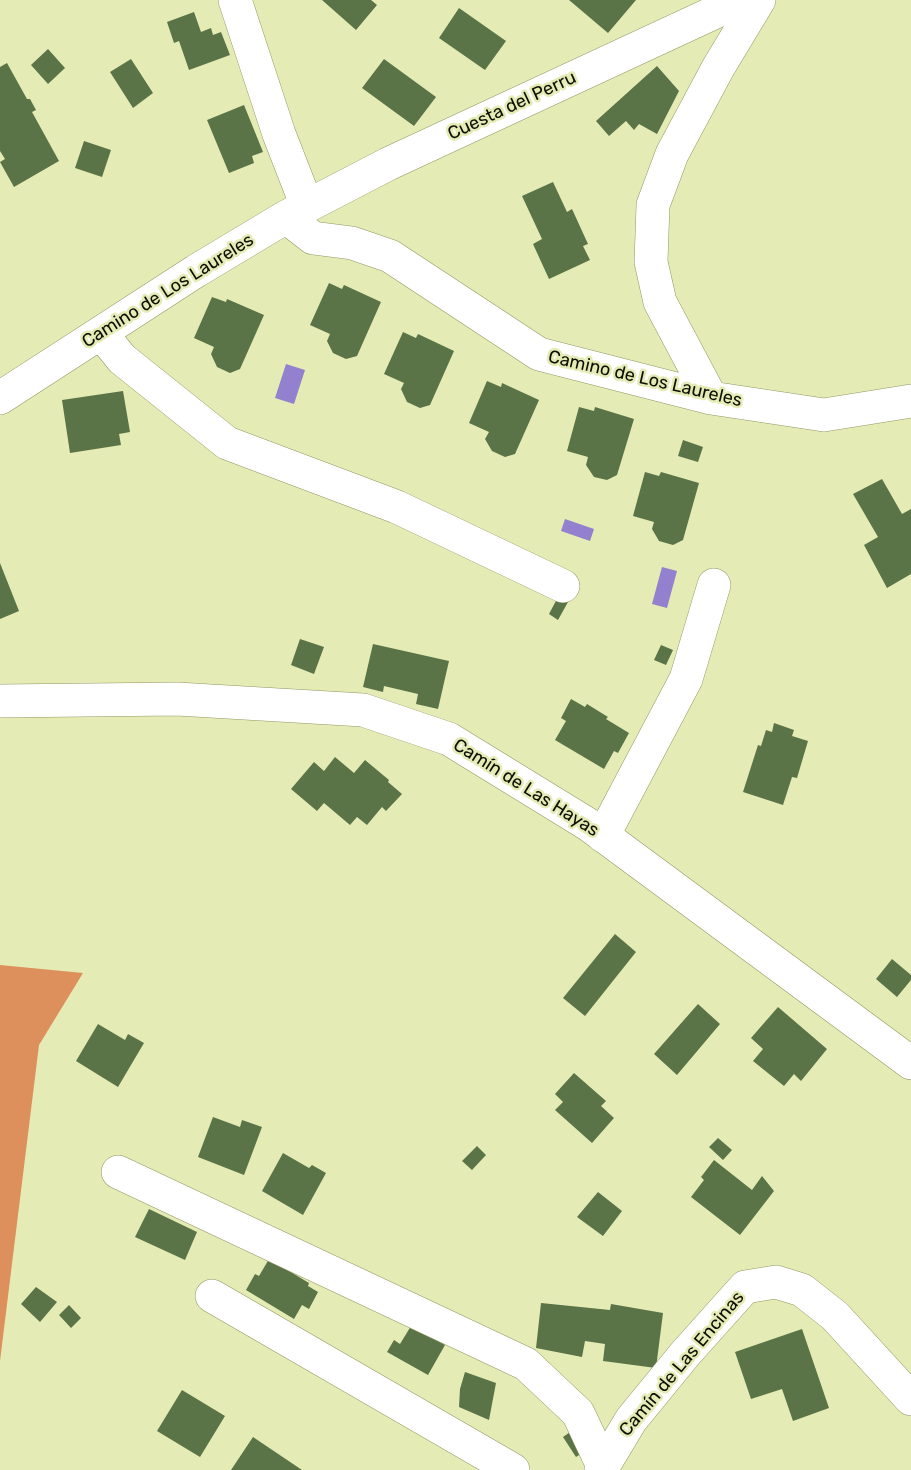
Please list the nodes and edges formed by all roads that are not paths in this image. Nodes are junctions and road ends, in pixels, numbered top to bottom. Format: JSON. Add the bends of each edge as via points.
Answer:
{"nodes":[{"id":1,"x":235,"y":0,"type":"edge"},
{"id":2,"x":741,"y":0,"type":"edge"},
{"id":3,"x":759,"y":0,"type":"edge"},
{"id":4,"x":297,"y":212,"type":"junction"},
{"id":5,"x":101,"y":333,"type":"junction"},
{"id":6,"x":0,"y":398,"type":"edge"},
{"id":7,"x":711,"y":398,"type":"junction"},
{"id":8,"x":911,"y":401,"type":"edge"},
{"id":9,"x":714,"y":585,"type":"dead end"},
{"id":10,"x":563,"y":586,"type":"dead end"},
{"id":11,"x":0,"y":700,"type":"edge"},
{"id":12,"x":603,"y":836,"type":"junction"},
{"id":13,"x":911,"y":1063,"type":"edge"},
{"id":14,"x":118,"y":1172,"type":"dead end"},
{"id":15,"x":212,"y":1296,"type":"dead end"},
{"id":16,"x":911,"y":1399,"type":"edge"},
{"id":17,"x":602,"y":1468,"type":"edge"},
{"id":18,"x":513,"y":1470,"type":"edge"}],
"edges":[{"from":1,"to":4,"type":"street","via":[[279,134]]},
{"from":2,"to":4,"type":"street","name":"Cuesta del Perru","via":[[388,164]]},
{"from":3,"to":7,"type":"street","via":[[672,154],[653,205],[651,262],[660,302]]},
{"from":4,"to":5,"type":"street","name":"Camino de Los Laureles"},
{"from":4,"to":7,"type":"street","name":"Camino de Los Laureles","via":[[313,238],[352,243],[390,256],[539,354]]},
{"from":5,"to":6,"type":"street","name":"Camino de Los Laureles"},
{"from":5,"to":10,"type":"street","via":[[122,359],[227,442],[397,507]]},
{"from":7,"to":8,"type":"street","name":"Camino de Los Laureles","via":[[824,416]]},
{"from":9,"to":12,"type":"street","via":[[686,679]]},
{"from":11,"to":12,"type":"street","name":"Camín de Las Hayas","via":[[177,699],[363,710],[449,739]]},
{"from":12,"to":13,"type":"street","name":"Camín de Las Hayas"},
{"from":14,"to":17,"type":"street","via":[[526,1364],[578,1413]]},
{"from":15,"to":18,"type":"street"},
{"from":16,"to":17,"type":"street","name":"Camín de Las Encinas","via":[[835,1316],[802,1290],[776,1282],[745,1287],[631,1420]]}]}
